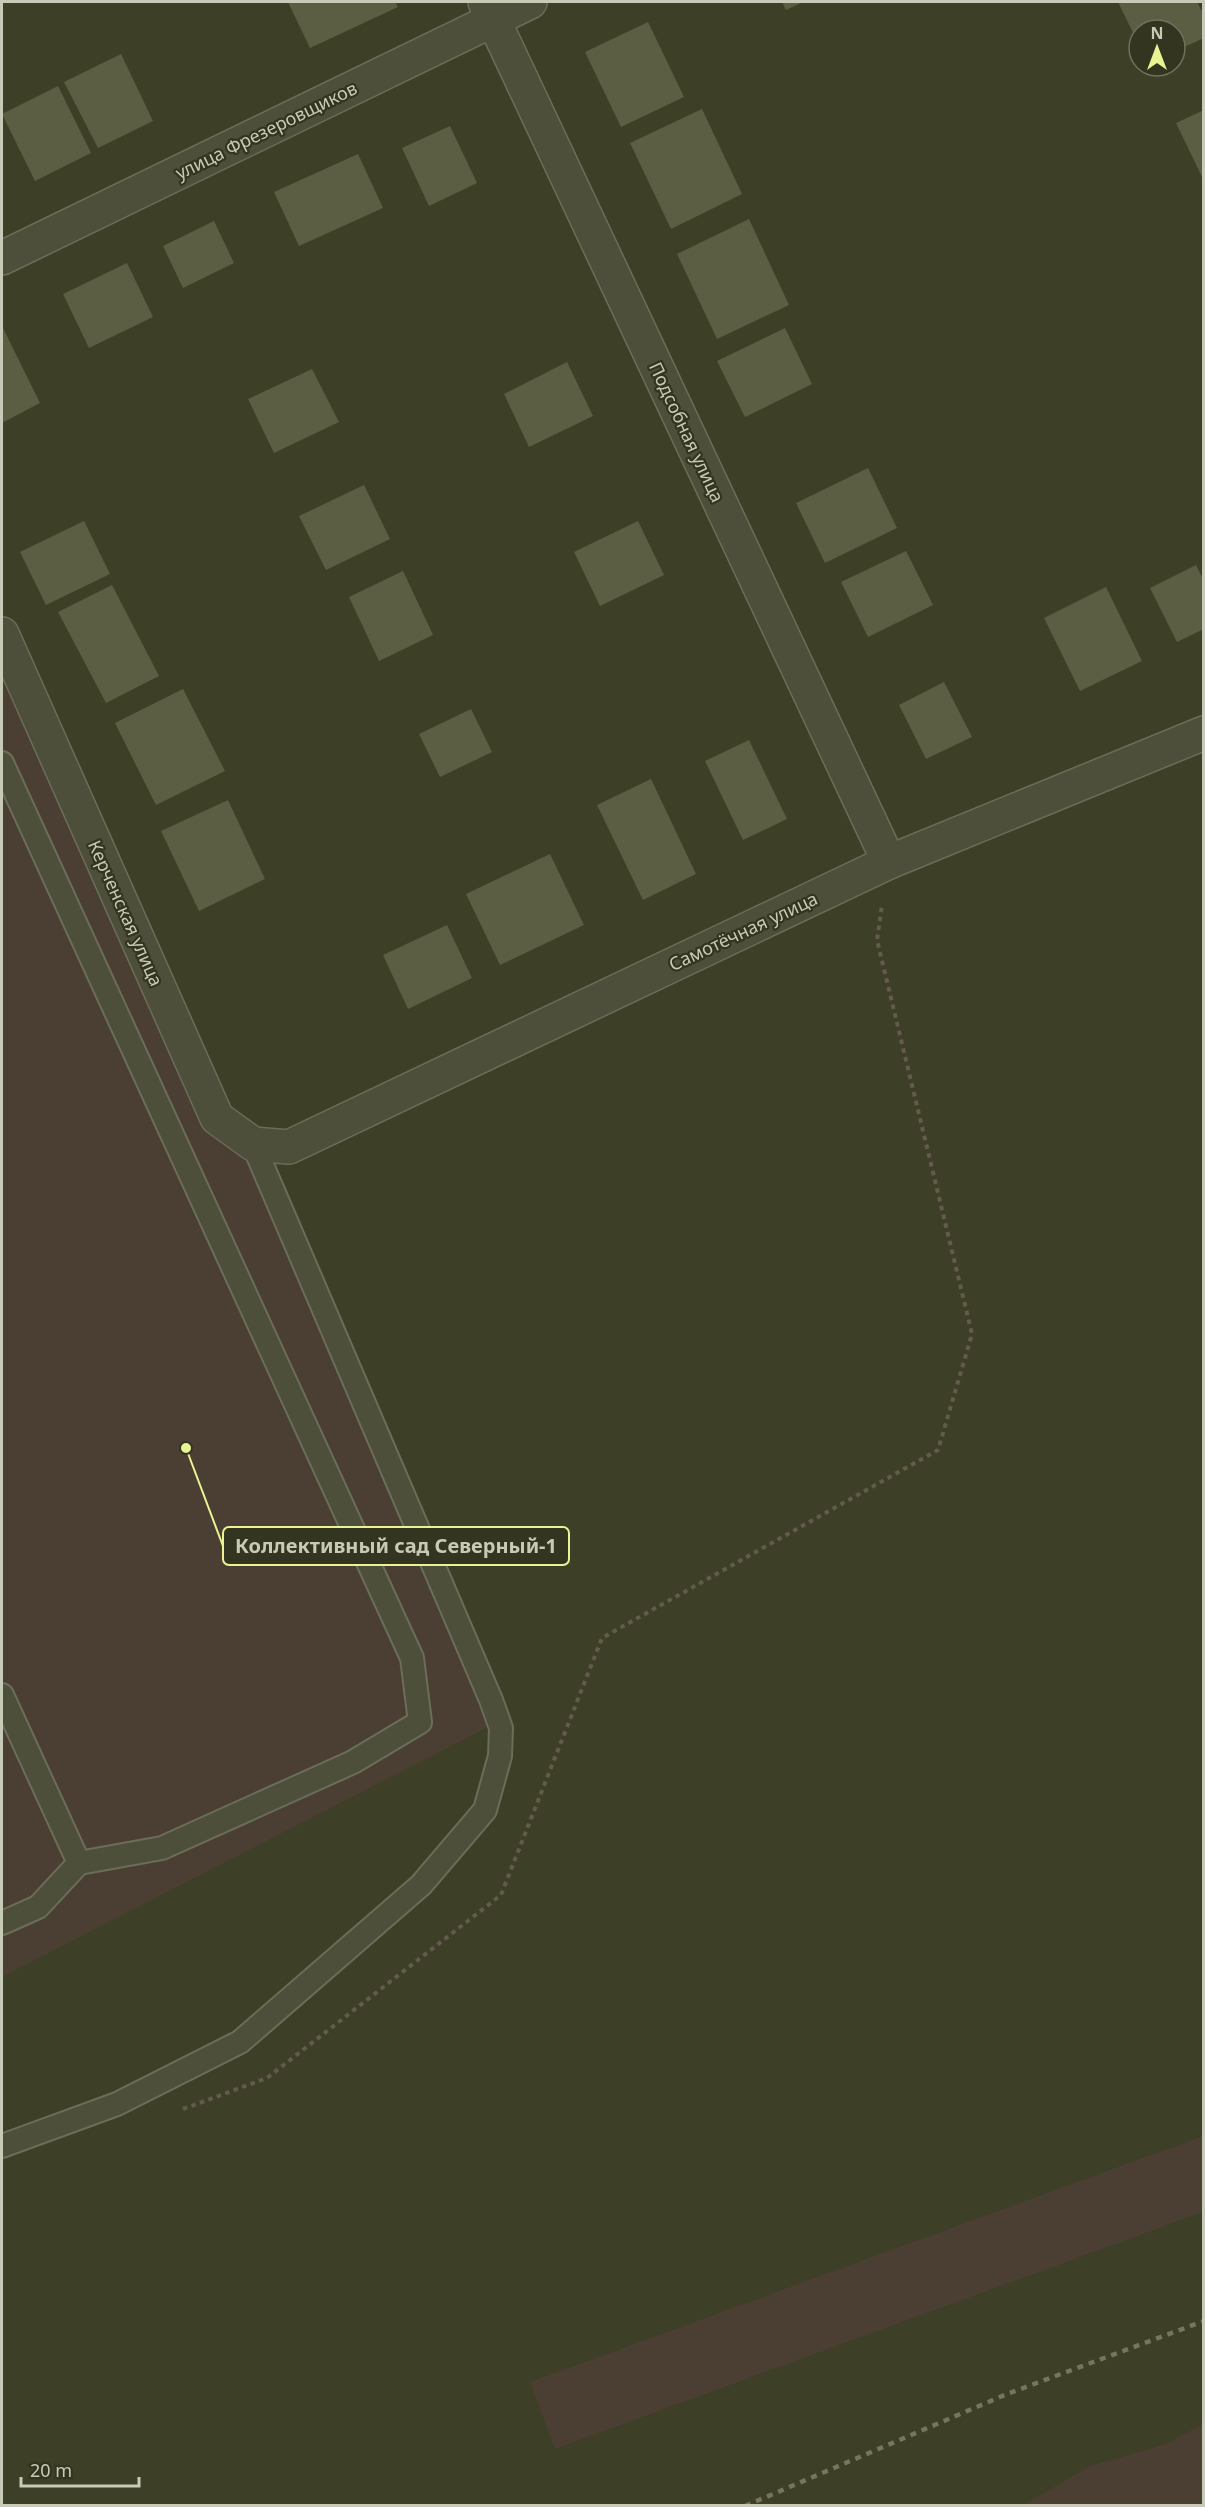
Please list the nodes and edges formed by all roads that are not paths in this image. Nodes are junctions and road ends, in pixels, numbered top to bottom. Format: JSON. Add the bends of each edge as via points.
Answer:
{"nodes":[{"id":1,"x":530,"y":2,"type":"edge"},
{"id":2,"x":489,"y":11,"type":"edge"},
{"id":3,"x":2,"y":258,"type":"edge"},
{"id":4,"x":2,"y":634,"type":"edge"},
{"id":5,"x":1203,"y":733,"type":"edge"},
{"id":6,"x":2,"y":763,"type":"edge"},
{"id":7,"x":889,"y":861,"type":"junction"},
{"id":8,"x":253,"y":1144,"type":"junction"},
{"id":9,"x":2,"y":1695,"type":"edge"},
{"id":10,"x":79,"y":1863,"type":"junction"},
{"id":11,"x":2,"y":1923,"type":"edge"},
{"id":12,"x":2,"y":2146,"type":"edge"}],
"edges":[{"from":1,"to":2,"type":"street","name":"улица Фрезеровщиков"},
{"from":2,"to":3,"type":"street","name":"улица Фрезеровщиков"},
{"from":2,"to":7,"type":"street","name":"Подсобная улица"},
{"from":4,"to":8,"type":"street","name":"Керченская улица","via":[[217,1119]]},
{"from":5,"to":7,"type":"street","name":"Самотёчная улица"},
{"from":6,"to":10,"type":"lane","via":[[412,1658],[420,1722],[353,1762],[162,1848]]},
{"from":7,"to":8,"type":"street","name":"Самотёчная улица","via":[[289,1147]]},
{"from":8,"to":12,"type":"lane","via":[[491,1700],[501,1728],[500,1756],[485,1810],[421,1886],[240,2042],[117,2104]]},
{"from":9,"to":10,"type":"lane"},
{"from":10,"to":11,"type":"lane","via":[[38,1906]]}]}
